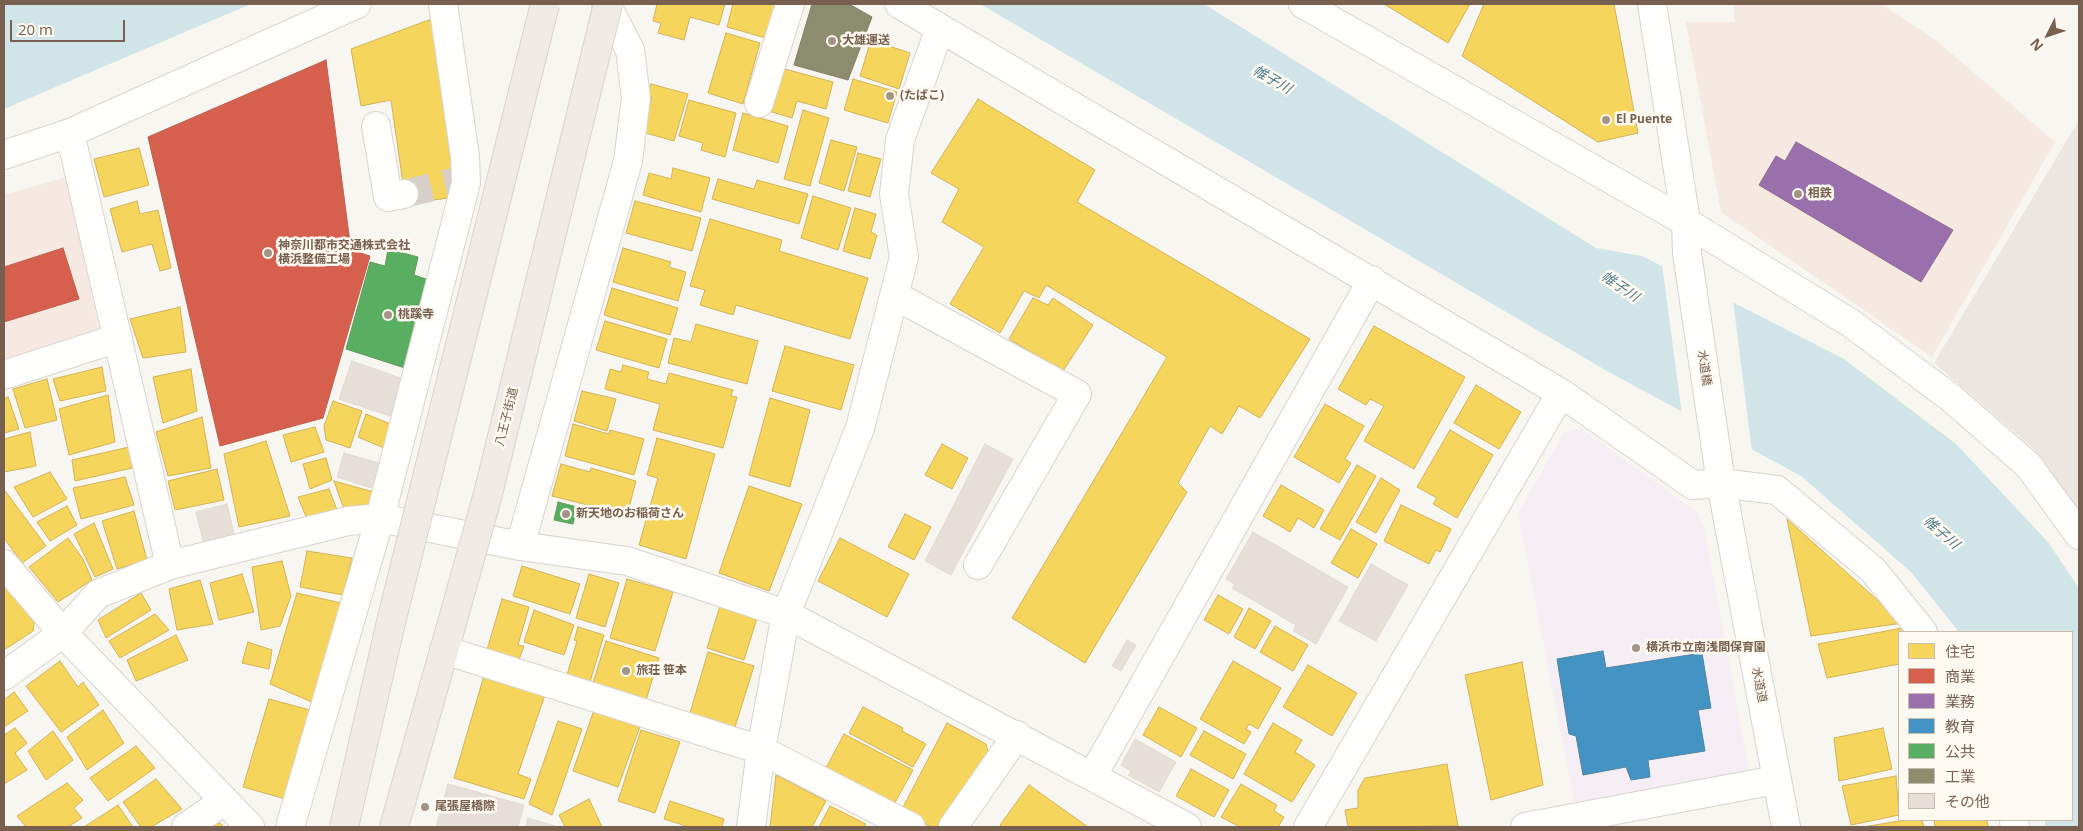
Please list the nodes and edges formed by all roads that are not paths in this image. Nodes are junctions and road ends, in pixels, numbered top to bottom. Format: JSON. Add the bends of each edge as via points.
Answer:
{"nodes":[{"id":1,"x":357,"y":4,"type":"edge"},
{"id":2,"x":443,"y":4,"type":"edge"},
{"id":3,"x":545,"y":4,"type":"edge"},
{"id":4,"x":607,"y":4,"type":"edge"},
{"id":5,"x":790,"y":4,"type":"edge"},
{"id":6,"x":899,"y":4,"type":"edge"},
{"id":7,"x":1303,"y":4,"type":"edge"},
{"id":8,"x":1652,"y":4,"type":"edge"},
{"id":9,"x":940,"y":28,"type":"junction"},
{"id":10,"x":759,"y":103,"type":"dead end"},
{"id":11,"x":376,"y":126,"type":"dead end"},
{"id":12,"x":70,"y":133,"type":"junction"},
{"id":13,"x":4,"y":155,"type":"edge"},
{"id":14,"x":404,"y":194,"type":"tunnel mouth"},
{"id":15,"x":1686,"y":222,"type":"junction"},
{"id":16,"x":1372,"y":280,"type":"junction"},
{"id":17,"x":894,"y":295,"type":"junction"},
{"id":18,"x":118,"y":338,"type":"junction"},
{"id":19,"x":4,"y":375,"type":"edge"},
{"id":20,"x":1561,"y":393,"type":"junction"},
{"id":21,"x":1721,"y":484,"type":"junction"},
{"id":22,"x":380,"y":518,"type":"junction"},
{"id":23,"x":2079,"y":535,"type":"edge"},
{"id":24,"x":520,"y":546,"type":"junction"},
{"id":25,"x":4,"y":564,"type":"edge"},
{"id":26,"x":978,"y":565,"type":"dead end"},
{"id":27,"x":170,"y":566,"type":"junction"},
{"id":28,"x":786,"y":614,"type":"junction"},
{"id":29,"x":1922,"y":631,"type":"edge"},
{"id":30,"x":63,"y":634,"type":"junction"},
{"id":31,"x":446,"y":644,"type":"junction"},
{"id":32,"x":4,"y":676,"type":"edge"},
{"id":33,"x":1017,"y":735,"type":"junction"},
{"id":34,"x":761,"y":750,"type":"junction"},
{"id":35,"x":1093,"y":775,"type":"junction"},
{"id":36,"x":1776,"y":780,"type":"junction"},
{"id":37,"x":224,"y":800,"type":"junction"},
{"id":38,"x":186,"y":827,"type":"edge"},
{"id":39,"x":250,"y":827,"type":"edge"},
{"id":40,"x":290,"y":827,"type":"edge"},
{"id":41,"x":344,"y":827,"type":"edge"},
{"id":42,"x":394,"y":827,"type":"edge"},
{"id":43,"x":751,"y":827,"type":"edge"},
{"id":44,"x":911,"y":827,"type":"edge"},
{"id":45,"x":953,"y":827,"type":"edge"},
{"id":46,"x":1187,"y":827,"type":"edge"},
{"id":47,"x":1308,"y":827,"type":"edge"},
{"id":48,"x":1525,"y":827,"type":"edge"},
{"id":49,"x":1786,"y":827,"type":"edge"}],
"edges":[{"from":1,"to":12,"type":"street"},
{"from":2,"to":22,"type":"street","via":[[459,180]]},
{"from":3,"to":41,"type":"highway","bridge":true,"via":[[391,622]]},
{"from":4,"to":24,"type":"street","via":[[630,50],[636,98],[628,162]]},
{"from":4,"to":31,"type":"highway","name":"八王子街道","bridge":true,"via":[[488,494]]},
{"from":5,"to":10,"type":"street"},
{"from":6,"to":9,"type":"street"},
{"from":7,"to":15,"type":"street"},
{"from":8,"to":15,"type":"street","name":"水道橋"},
{"from":9,"to":16,"type":"street"},
{"from":9,"to":17,"type":"street","via":[[900,140],[894,194],[904,257]]},
{"from":11,"to":14,"type":"street","via":[[388,197]]},
{"from":12,"to":13,"type":"street"},
{"from":12,"to":18,"type":"street"},
{"from":15,"to":21,"type":"street","name":"水道橋"},
{"from":15,"to":23,"type":"street","via":[[1852,324],[1951,398],[2028,465]]},
{"from":16,"to":20,"type":"street"},
{"from":16,"to":35,"type":"street"},
{"from":17,"to":26,"type":"street","via":[[1077,394]]},
{"from":17,"to":28,"type":"street","via":[[860,428]]},
{"from":18,"to":19,"type":"street"},
{"from":18,"to":27,"type":"street"},
{"from":20,"to":21,"type":"street","via":[[1693,485]]},
{"from":20,"to":47,"type":"street"},
{"from":21,"to":29,"type":"street","via":[[1777,490],[1873,570]]},
{"from":21,"to":36,"type":"street","name":"水道道"},
{"from":22,"to":24,"type":"street"},
{"from":22,"to":27,"type":"street","via":[[348,521]]},
{"from":22,"to":40,"type":"street"},
{"from":24,"to":28,"type":"street","via":[[627,561]]},
{"from":25,"to":30,"type":"street"},
{"from":27,"to":30,"type":"street","via":[[98,594]]},
{"from":28,"to":33,"type":"street"},
{"from":28,"to":34,"type":"street"},
{"from":30,"to":32,"type":"street"},
{"from":30,"to":37,"type":"street"},
{"from":31,"to":34,"type":"street"},
{"from":31,"to":42,"type":"highway","name":"八王子街道"},
{"from":33,"to":35,"type":"street"},
{"from":33,"to":45,"type":"street"},
{"from":34,"to":43,"type":"street"},
{"from":34,"to":44,"type":"street"},
{"from":35,"to":46,"type":"street"},
{"from":36,"to":48,"type":"street"},
{"from":36,"to":49,"type":"street","name":"水道道"},
{"from":37,"to":38,"type":"street"},
{"from":37,"to":39,"type":"street"}]}
